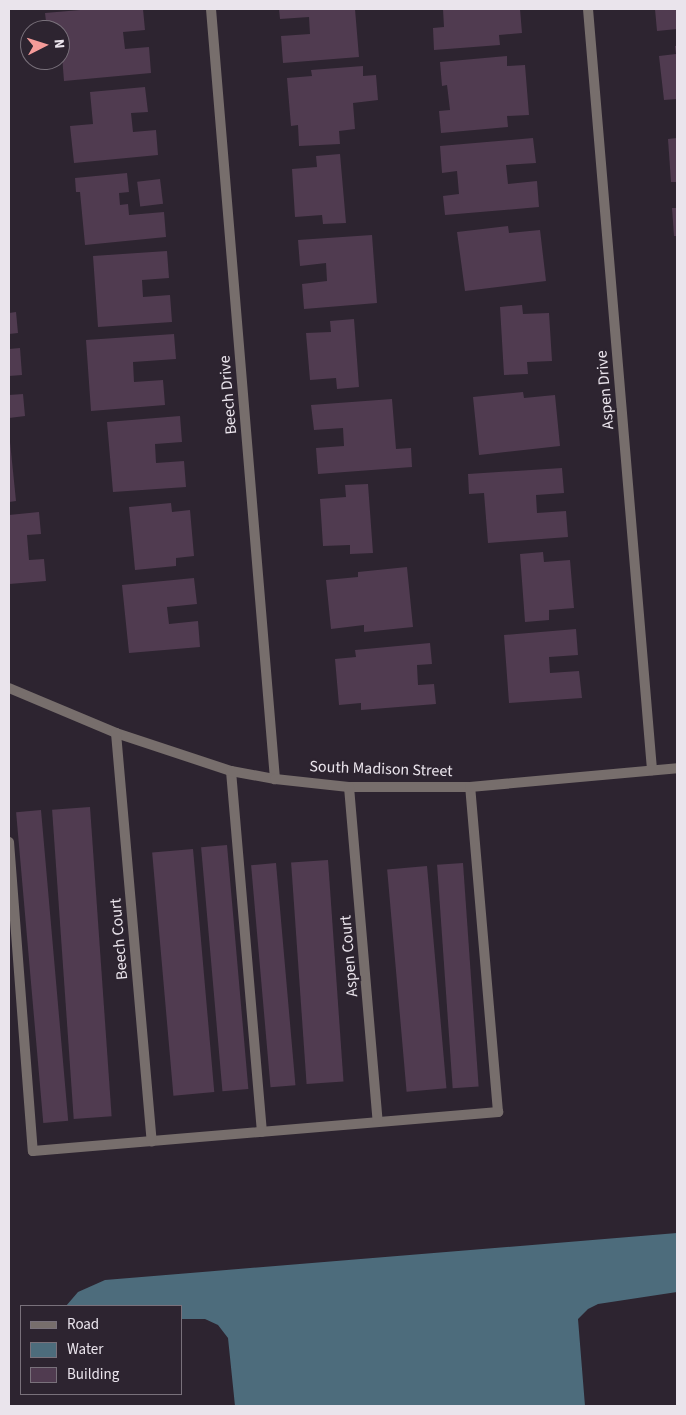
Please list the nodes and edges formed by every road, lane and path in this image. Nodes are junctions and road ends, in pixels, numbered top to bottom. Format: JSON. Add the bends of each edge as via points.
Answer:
{"nodes":[{"id":1,"x":211,"y":9,"type":"edge"},
{"id":2,"x":588,"y":9,"type":"edge"},
{"id":3,"x":9,"y":688,"type":"edge"},
{"id":4,"x":116,"y":733,"type":"junction"},
{"id":5,"x":677,"y":768,"type":"edge"},
{"id":6,"x":652,"y":770,"type":"junction"},
{"id":7,"x":231,"y":771,"type":"junction"},
{"id":8,"x":275,"y":780,"type":"junction"},
{"id":9,"x":349,"y":787,"type":"junction"},
{"id":10,"x":470,"y":787,"type":"junction"},
{"id":11,"x":9,"y":842,"type":"edge"},
{"id":12,"x":12,"y":926,"type":"edge"},
{"id":13,"x":378,"y":1122,"type":"junction"},
{"id":14,"x":262,"y":1132,"type":"junction"},
{"id":15,"x":152,"y":1141,"type":"junction"}],
"edges":[{"from":1,"to":8,"type":"street","name":"Beech Drive"},
{"from":2,"to":6,"type":"street","name":"Aspen Drive"},
{"from":3,"to":4,"type":"street","name":"South Madison Street"},
{"from":4,"to":7,"type":"street","name":"South Madison Street"},
{"from":4,"to":15,"type":"street","name":"Beech Court"},
{"from":5,"to":6,"type":"street","name":"South Madison Street"},
{"from":6,"to":10,"type":"street","name":"South Madison Street"},
{"from":7,"to":8,"type":"street","name":"South Madison Street"},
{"from":7,"to":14,"type":"street"},
{"from":8,"to":9,"type":"street","name":"South Madison Street"},
{"from":9,"to":10,"type":"street","name":"South Madison Street"},
{"from":9,"to":13,"type":"street","name":"Aspen Court"},
{"from":10,"to":13,"type":"street","via":[[498,1112]]},
{"from":11,"to":12,"type":"street"},
{"from":12,"to":15,"type":"street","via":[[33,1151]]},
{"from":13,"to":14,"type":"street"},
{"from":14,"to":15,"type":"street"}]}
